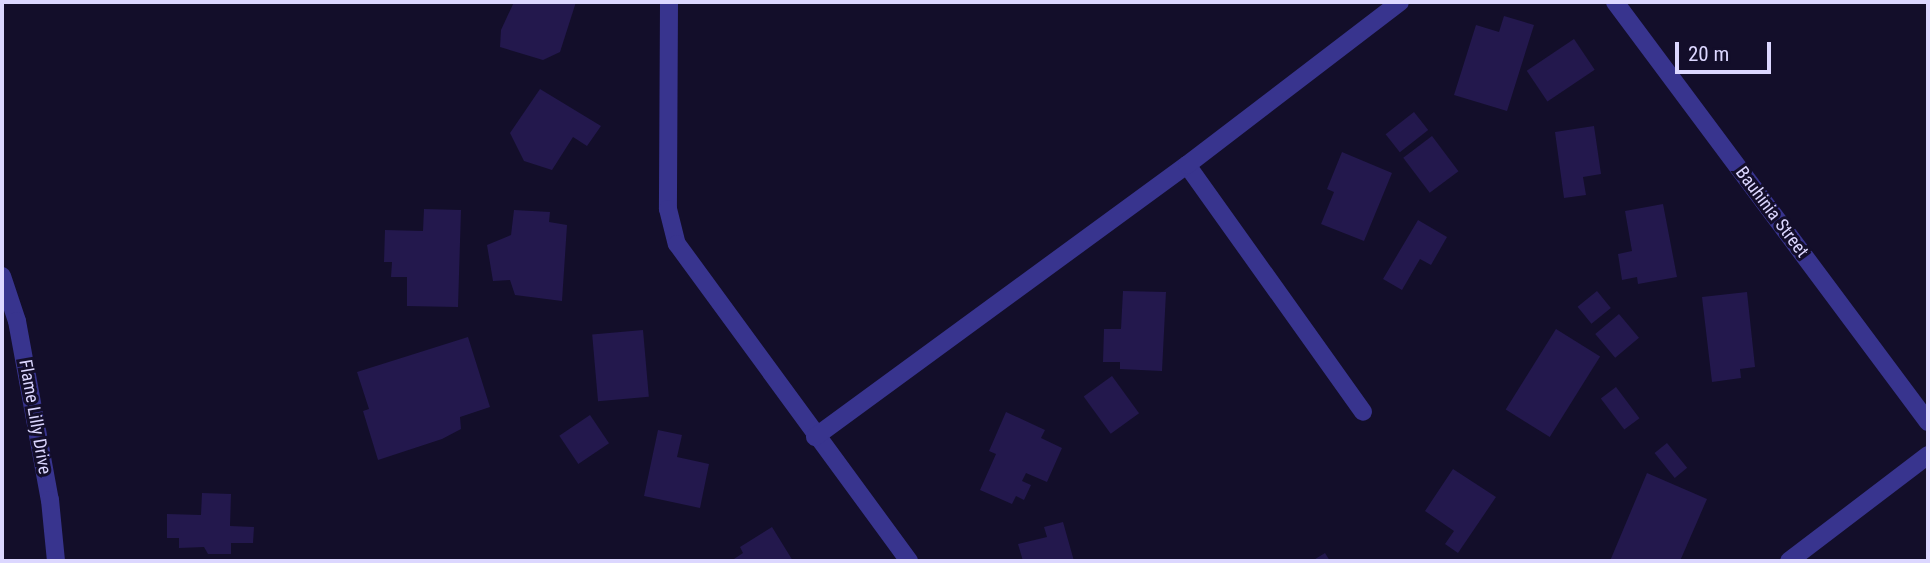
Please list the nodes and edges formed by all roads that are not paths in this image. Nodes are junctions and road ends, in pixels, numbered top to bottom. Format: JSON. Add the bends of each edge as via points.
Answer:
{"nodes":[{"id":1,"x":669,"y":2,"type":"edge"},
{"id":2,"x":1400,"y":2,"type":"edge"},
{"id":3,"x":1615,"y":2,"type":"edge"},
{"id":4,"x":1187,"y":165,"type":"junction"},
{"id":5,"x":2,"y":276,"type":"edge"},
{"id":6,"x":1363,"y":412,"type":"dead end"},
{"id":7,"x":1928,"y":422,"type":"edge"},
{"id":8,"x":816,"y":437,"type":"junction"},
{"id":9,"x":1928,"y":455,"type":"edge"},
{"id":10,"x":56,"y":561,"type":"edge"},
{"id":11,"x":909,"y":561,"type":"edge"},
{"id":12,"x":1789,"y":561,"type":"edge"}],
"edges":[{"from":1,"to":8,"type":"street","via":[[668,209],[677,244]]},
{"from":2,"to":4,"type":"street"},
{"from":3,"to":7,"type":"street","name":"Bauhinia Street"},
{"from":4,"to":6,"type":"street"},
{"from":4,"to":8,"type":"street"},
{"from":5,"to":10,"type":"street","name":"Flame Lilly Drive","via":[[17,321],[50,500]]},
{"from":8,"to":11,"type":"street"},
{"from":9,"to":12,"type":"street"}]}
